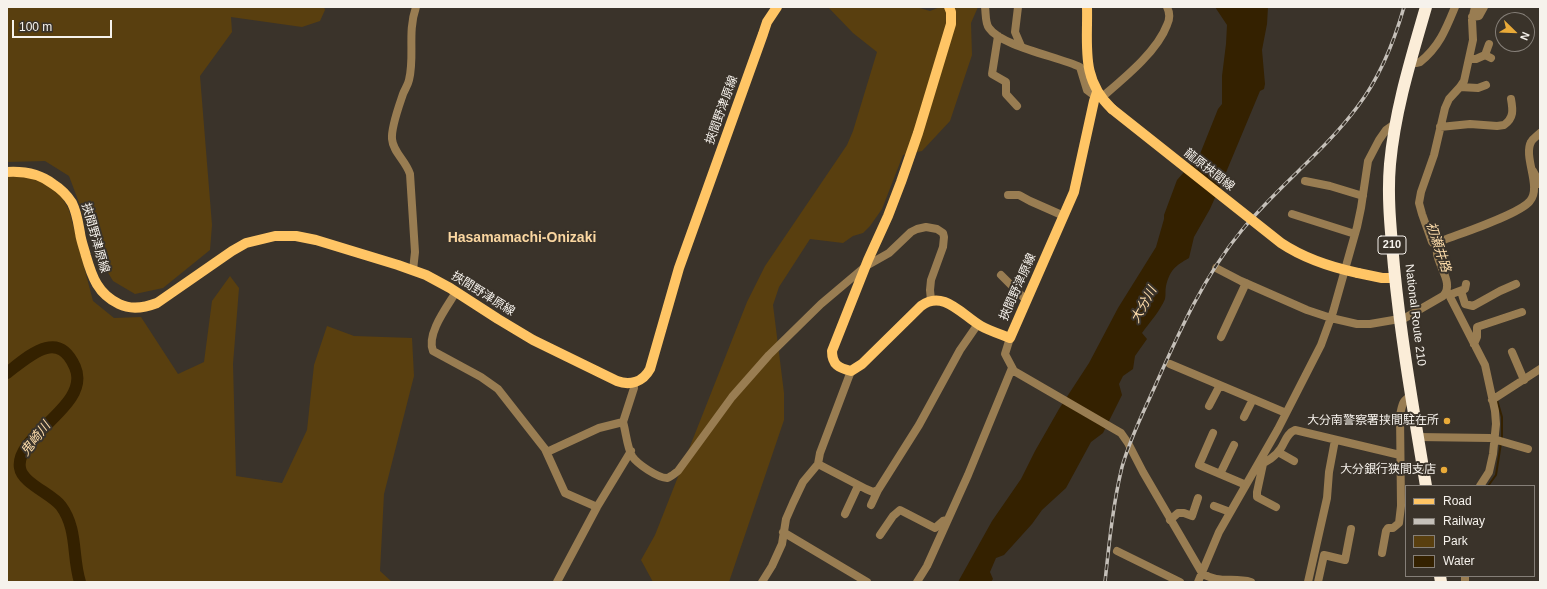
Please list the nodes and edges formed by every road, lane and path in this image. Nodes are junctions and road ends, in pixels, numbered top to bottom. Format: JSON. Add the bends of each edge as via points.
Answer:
{"nodes":[{"id":1,"x":416,"y":7,"type":"edge"},
{"id":2,"x":776,"y":7,"type":"edge"},
{"id":3,"x":949,"y":7,"type":"edge"},
{"id":4,"x":985,"y":7,"type":"edge"},
{"id":5,"x":1018,"y":7,"type":"edge"},
{"id":6,"x":1086,"y":7,"type":"edge"},
{"id":7,"x":1426,"y":7,"type":"edge"},
{"id":8,"x":1455,"y":7,"type":"edge"},
{"id":9,"x":1475,"y":7,"type":"edge"},
{"id":10,"x":1484,"y":7,"type":"edge"},
{"id":11,"x":1168,"y":8,"type":"edge"},
{"id":12,"x":1472,"y":17,"type":"junction"},
{"id":13,"x":998,"y":36,"type":"junction"},
{"id":14,"x":1489,"y":44,"type":"dead end"},
{"id":15,"x":1021,"y":46,"type":"junction"},
{"id":16,"x":1469,"y":58,"type":"junction"},
{"id":17,"x":1410,"y":62,"type":"junction"},
{"id":18,"x":1486,"y":85,"type":"dead end"},
{"id":19,"x":1460,"y":87,"type":"junction"},
{"id":20,"x":1098,"y":95,"type":"junction"},
{"id":21,"x":1511,"y":99,"type":"dead end"},
{"id":22,"x":1016,"y":106,"type":"dead end"},
{"id":23,"x":1396,"y":123,"type":"junction"},
{"id":24,"x":1440,"y":127,"type":"junction"},
{"id":25,"x":1540,"y":134,"type":"edge"},
{"id":26,"x":1532,"y":169,"type":"junction"},
{"id":27,"x":7,"y":172,"type":"edge"},
{"id":28,"x":1305,"y":181,"type":"dead end"},
{"id":29,"x":1540,"y":184,"type":"edge"},
{"id":30,"x":1008,"y":195,"type":"dead end"},
{"id":31,"x":1363,"y":196,"type":"junction"},
{"id":32,"x":1292,"y":214,"type":"dead end"},
{"id":33,"x":1064,"y":216,"type":"junction"},
{"id":34,"x":1355,"y":234,"type":"junction"},
{"id":35,"x":1437,"y":247,"type":"junction"},
{"id":36,"x":866,"y":266,"type":"junction"},
{"id":37,"x":1216,"y":268,"type":"dead end"},
{"id":38,"x":413,"y":270,"type":"junction"},
{"id":39,"x":1001,"y":275,"type":"dead end"},
{"id":40,"x":1395,"y":278,"type":"junction"},
{"id":41,"x":1246,"y":283,"type":"junction"},
{"id":42,"x":1466,"y":284,"type":"dead end"},
{"id":43,"x":1516,"y":284,"type":"dead end"},
{"id":44,"x":456,"y":292,"type":"junction"},
{"id":45,"x":1461,"y":292,"type":"junction"},
{"id":46,"x":1448,"y":293,"type":"junction"},
{"id":47,"x":931,"y":300,"type":"junction"},
{"id":48,"x":1026,"y":300,"type":"junction"},
{"id":49,"x":1522,"y":312,"type":"dead end"},
{"id":50,"x":1331,"y":318,"type":"junction"},
{"id":51,"x":1400,"y":319,"type":"junction"},
{"id":52,"x":978,"y":324,"type":"junction"},
{"id":53,"x":1221,"y":337,"type":"dead end"},
{"id":54,"x":1010,"y":338,"type":"junction"},
{"id":55,"x":1474,"y":344,"type":"junction"},
{"id":56,"x":1512,"y":352,"type":"dead end"},
{"id":57,"x":1170,"y":364,"type":"dead end"},
{"id":58,"x":1012,"y":368,"type":"junction"},
{"id":59,"x":851,"y":371,"type":"junction"},
{"id":60,"x":1539,"y":371,"type":"edge"},
{"id":61,"x":1524,"y":380,"type":"junction"},
{"id":62,"x":633,"y":383,"type":"junction"},
{"id":63,"x":1220,"y":385,"type":"junction"},
{"id":64,"x":1412,"y":396,"type":"junction"},
{"id":65,"x":1253,"y":399,"type":"junction"},
{"id":66,"x":1492,"y":400,"type":"junction"},
{"id":67,"x":1209,"y":406,"type":"dead end"},
{"id":68,"x":1286,"y":413,"type":"junction"},
{"id":69,"x":1244,"y":417,"type":"dead end"},
{"id":70,"x":623,"y":422,"type":"junction"},
{"id":71,"x":1213,"y":433,"type":"dead end"},
{"id":72,"x":1418,"y":437,"type":"junction"},
{"id":73,"x":1494,"y":439,"type":"junction"},
{"id":74,"x":1335,"y":440,"type":"junction"},
{"id":75,"x":1234,"y":445,"type":"dead end"},
{"id":76,"x":1528,"y":449,"type":"dead end"},
{"id":77,"x":547,"y":452,"type":"junction"},
{"id":78,"x":631,"y":452,"type":"junction"},
{"id":79,"x":1278,"y":452,"type":"junction"},
{"id":80,"x":1400,"y":455,"type":"junction"},
{"id":81,"x":1294,"y":461,"type":"dead end"},
{"id":82,"x":818,"y":464,"type":"junction"},
{"id":83,"x":1260,"y":464,"type":"junction"},
{"id":84,"x":1220,"y":474,"type":"junction"},
{"id":85,"x":1246,"y":485,"type":"junction"},
{"id":86,"x":1426,"y":485,"type":"edge"},
{"id":87,"x":1481,"y":485,"type":"edge"},
{"id":88,"x":858,"y":486,"type":"junction"},
{"id":89,"x":878,"y":490,"type":"junction"},
{"id":90,"x":1198,"y":498,"type":"dead end"},
{"id":91,"x":871,"y":505,"type":"dead end"},
{"id":92,"x":1214,"y":506,"type":"dead end"},
{"id":93,"x":597,"y":507,"type":"junction"},
{"id":94,"x":1276,"y":507,"type":"dead end"},
{"id":95,"x":1403,"y":508,"type":"edge"},
{"id":96,"x":1230,"y":512,"type":"junction"},
{"id":97,"x":845,"y":514,"type":"dead end"},
{"id":98,"x":947,"y":520,"type":"junction"},
{"id":99,"x":1170,"y":520,"type":"junction"},
{"id":100,"x":1351,"y":529,"type":"dead end"},
{"id":101,"x":783,"y":532,"type":"junction"},
{"id":102,"x":880,"y":535,"type":"dead end"},
{"id":103,"x":1117,"y":551,"type":"dead end"},
{"id":104,"x":1382,"y":553,"type":"dead end"},
{"id":105,"x":1202,"y":573,"type":"junction"},
{"id":106,"x":557,"y":582,"type":"edge"},
{"id":107,"x":762,"y":582,"type":"edge"},
{"id":108,"x":866,"y":582,"type":"edge"},
{"id":109,"x":917,"y":582,"type":"edge"},
{"id":110,"x":1180,"y":582,"type":"edge"},
{"id":111,"x":1198,"y":582,"type":"edge"},
{"id":112,"x":1251,"y":582,"type":"edge"},
{"id":113,"x":1308,"y":582,"type":"edge"},
{"id":114,"x":1318,"y":582,"type":"edge"}],
"edges":[{"from":1,"to":38,"type":"street","via":[[412,22],[409,80],[392,132],[394,145],[410,174],[415,252]]},
{"from":2,"to":62,"type":"main road","name":"挾間野津原線","via":[[763,34],[679,268],[650,369],[644,377]]},
{"from":3,"to":36,"type":"main road","via":[[951,24],[918,133],[888,216]]},
{"from":4,"to":13,"type":"street","via":[[987,25]]},
{"from":5,"to":15,"type":"street","via":[[1014,32]]},
{"from":6,"to":20,"type":"main road","name":"龍原挾間線","via":[[1088,64],[1091,80]]},
{"from":7,"to":17,"type":"highway","name":"National Route 210","number":"210"},
{"from":8,"to":17,"type":"street","via":[[1439,41],[1420,62]]},
{"from":9,"to":12,"type":"street"},
{"from":10,"to":12,"type":"street","via":[[1479,16]]},
{"from":11,"to":20,"type":"street","via":[[1169,21],[1159,40],[1140,62]]},
{"from":12,"to":16,"type":"street","via":[[1473,36]]},
{"from":13,"to":15,"type":"street"},
{"from":13,"to":22,"type":"street","via":[[992,74],[1006,82],[1006,94]]},
{"from":14,"to":16,"type":"street","via":[[1488,57],[1476,60]]},
{"from":15,"to":20,"type":"street","via":[[1080,67],[1087,90]]},
{"from":16,"to":19,"type":"street","via":[[1464,81]]},
{"from":17,"to":23,"type":"highway","name":"National Route 210","number":"210"},
{"from":18,"to":19,"type":"street","via":[[1478,88]]},
{"from":19,"to":24,"type":"street","via":[[1448,102]]},
{"from":20,"to":33,"type":"main road","name":"挾間野津原線","via":[[1076,184]]},
{"from":20,"to":40,"type":"main road","name":"龍原挾間線","bridge":true,"via":[[1112,109],[1297,252],[1330,267],[1382,278]]},
{"from":21,"to":24,"type":"street","via":[[1512,116],[1504,125],[1470,124]]},
{"from":23,"to":31,"type":"street","via":[[1384,132],[1373,149],[1368,162]]},
{"from":23,"to":40,"type":"highway","name":"National Route 210","number":"210","via":[[1389,188]]},
{"from":24,"to":35,"type":"street","via":[[1434,155],[1422,187],[1420,203],[1432,242]]},
{"from":25,"to":26,"type":"street","via":[[1533,139],[1530,146]]},
{"from":26,"to":29,"type":"street"},
{"from":26,"to":35,"type":"street","via":[[1533,195],[1528,203],[1512,213],[1444,240]]},
{"from":27,"to":38,"type":"main road","name":"挾間野津原線","via":[[25,172],[41,177],[65,194],[77,216],[93,281],[109,299],[129,308],[142,308],[157,303],[238,247],[253,240],[274,236],[296,236],[316,240]]},
{"from":28,"to":31,"type":"street"},
{"from":30,"to":33,"type":"street","via":[[1019,195]]},
{"from":31,"to":34,"type":"street"},
{"from":32,"to":34,"type":"street"},
{"from":33,"to":48,"type":"main road","name":"挾間野津原線"},
{"from":34,"to":50,"type":"street"},
{"from":35,"to":46,"type":"street","via":[[1438,258],[1448,284]]},
{"from":36,"to":47,"type":"street","via":[[887,255],[914,230],[928,227],[937,229],[943,234],[944,242],[931,280]]},
{"from":36,"to":59,"type":"main road","via":[[832,351],[836,366]]},
{"from":36,"to":78,"type":"street","via":[[820,304],[769,355],[732,397],[678,471],[666,478],[641,465]]},
{"from":37,"to":41,"type":"street"},
{"from":38,"to":44,"type":"main road","name":"挾間野津原線"},
{"from":39,"to":48,"type":"street"},
{"from":40,"to":51,"type":"highway","name":"National Route 210","number":"210"},
{"from":41,"to":50,"type":"street"},
{"from":41,"to":53,"type":"street"},
{"from":42,"to":45,"type":"street","via":[[1466,289]]},
{"from":43,"to":45,"type":"street","via":[[1473,306],[1465,304]]},
{"from":44,"to":62,"type":"main road","name":"挾間野津原線","via":[[537,342],[617,381]]},
{"from":44,"to":77,"type":"street","via":[[433,333],[431,342],[434,351],[482,377],[498,389]]},
{"from":45,"to":46,"type":"street"},
{"from":46,"to":51,"type":"street","via":[[1412,315]]},
{"from":46,"to":55,"type":"street"},
{"from":47,"to":52,"type":"main road","name":"挾間野津原線","via":[[937,299],[948,303]]},
{"from":47,"to":59,"type":"main road","via":[[921,306],[862,364]]},
{"from":48,"to":54,"type":"main road","name":"挾間野津原線"},
{"from":49,"to":55,"type":"street","via":[[1477,327]]},
{"from":50,"to":51,"type":"street","via":[[1361,324]]},
{"from":50,"to":68,"type":"street","via":[[1321,345]]},
{"from":51,"to":64,"type":"highway","name":"National Route 210","number":"210"},
{"from":52,"to":54,"type":"main road","name":"挾間野津原線"},
{"from":52,"to":89,"type":"street","via":[[960,350],[919,425]]},
{"from":54,"to":58,"type":"street","via":[[1005,354]]},
{"from":55,"to":66,"type":"street","via":[[1485,365]]},
{"from":56,"to":61,"type":"street"},
{"from":57,"to":63,"type":"street"},
{"from":58,"to":98,"type":"street"},
{"from":58,"to":99,"type":"street","via":[[1121,433]]},
{"from":59,"to":82,"type":"street"},
{"from":60,"to":61,"type":"street"},
{"from":61,"to":66,"type":"street"},
{"from":62,"to":70,"type":"street","via":[[634,388]]},
{"from":63,"to":65,"type":"street"},
{"from":63,"to":67,"type":"street"},
{"from":64,"to":72,"type":"highway","name":"National Route 210","number":"210"},
{"from":64,"to":80,"type":"street","via":[[1406,398],[1401,412]]},
{"from":65,"to":68,"type":"street"},
{"from":65,"to":69,"type":"street"},
{"from":66,"to":73,"type":"street","via":[[1496,419]]},
{"from":68,"to":83,"type":"street"},
{"from":70,"to":77,"type":"street","via":[[599,428]]},
{"from":70,"to":78,"type":"street"},
{"from":71,"to":84,"type":"street","via":[[1199,465]]},
{"from":72,"to":73,"type":"street"},
{"from":72,"to":86,"type":"highway","name":"National Route 210","number":"210"},
{"from":73,"to":76,"type":"street"},
{"from":73,"to":87,"type":"street","via":[[1489,472]]},
{"from":74,"to":79,"type":"street","via":[[1295,430],[1288,435]]},
{"from":74,"to":80,"type":"street"},
{"from":74,"to":113,"type":"street","via":[[1327,498]]},
{"from":75,"to":84,"type":"street"},
{"from":77,"to":93,"type":"street","via":[[565,493]]},
{"from":78,"to":93,"type":"street"},
{"from":79,"to":81,"type":"street"},
{"from":79,"to":83,"type":"street"},
{"from":80,"to":95,"type":"street"},
{"from":82,"to":88,"type":"street"},
{"from":82,"to":101,"type":"street","via":[[803,482]]},
{"from":83,"to":85,"type":"street"},
{"from":83,"to":94,"type":"street","via":[[1257,497]]},
{"from":84,"to":85,"type":"street"},
{"from":85,"to":96,"type":"street"},
{"from":88,"to":89,"type":"street","via":[[873,492]]},
{"from":88,"to":97,"type":"street"},
{"from":89,"to":91,"type":"street"},
{"from":90,"to":99,"type":"street","via":[[1192,516],[1178,512]]},
{"from":92,"to":96,"type":"street"},
{"from":93,"to":106,"type":"street"},
{"from":95,"to":104,"type":"street","via":[[1399,523],[1386,531]]},
{"from":96,"to":105,"type":"street"},
{"from":98,"to":102,"type":"street","via":[[935,528],[900,510]]},
{"from":98,"to":109,"type":"street"},
{"from":99,"to":105,"type":"street"},
{"from":100,"to":114,"type":"street","via":[[1345,560],[1324,555]]},
{"from":101,"to":107,"type":"street","via":[[782,544]]},
{"from":101,"to":108,"type":"street"},
{"from":103,"to":110,"type":"street"},
{"from":105,"to":111,"type":"street"},
{"from":105,"to":112,"type":"street","via":[[1219,580]]}]}
